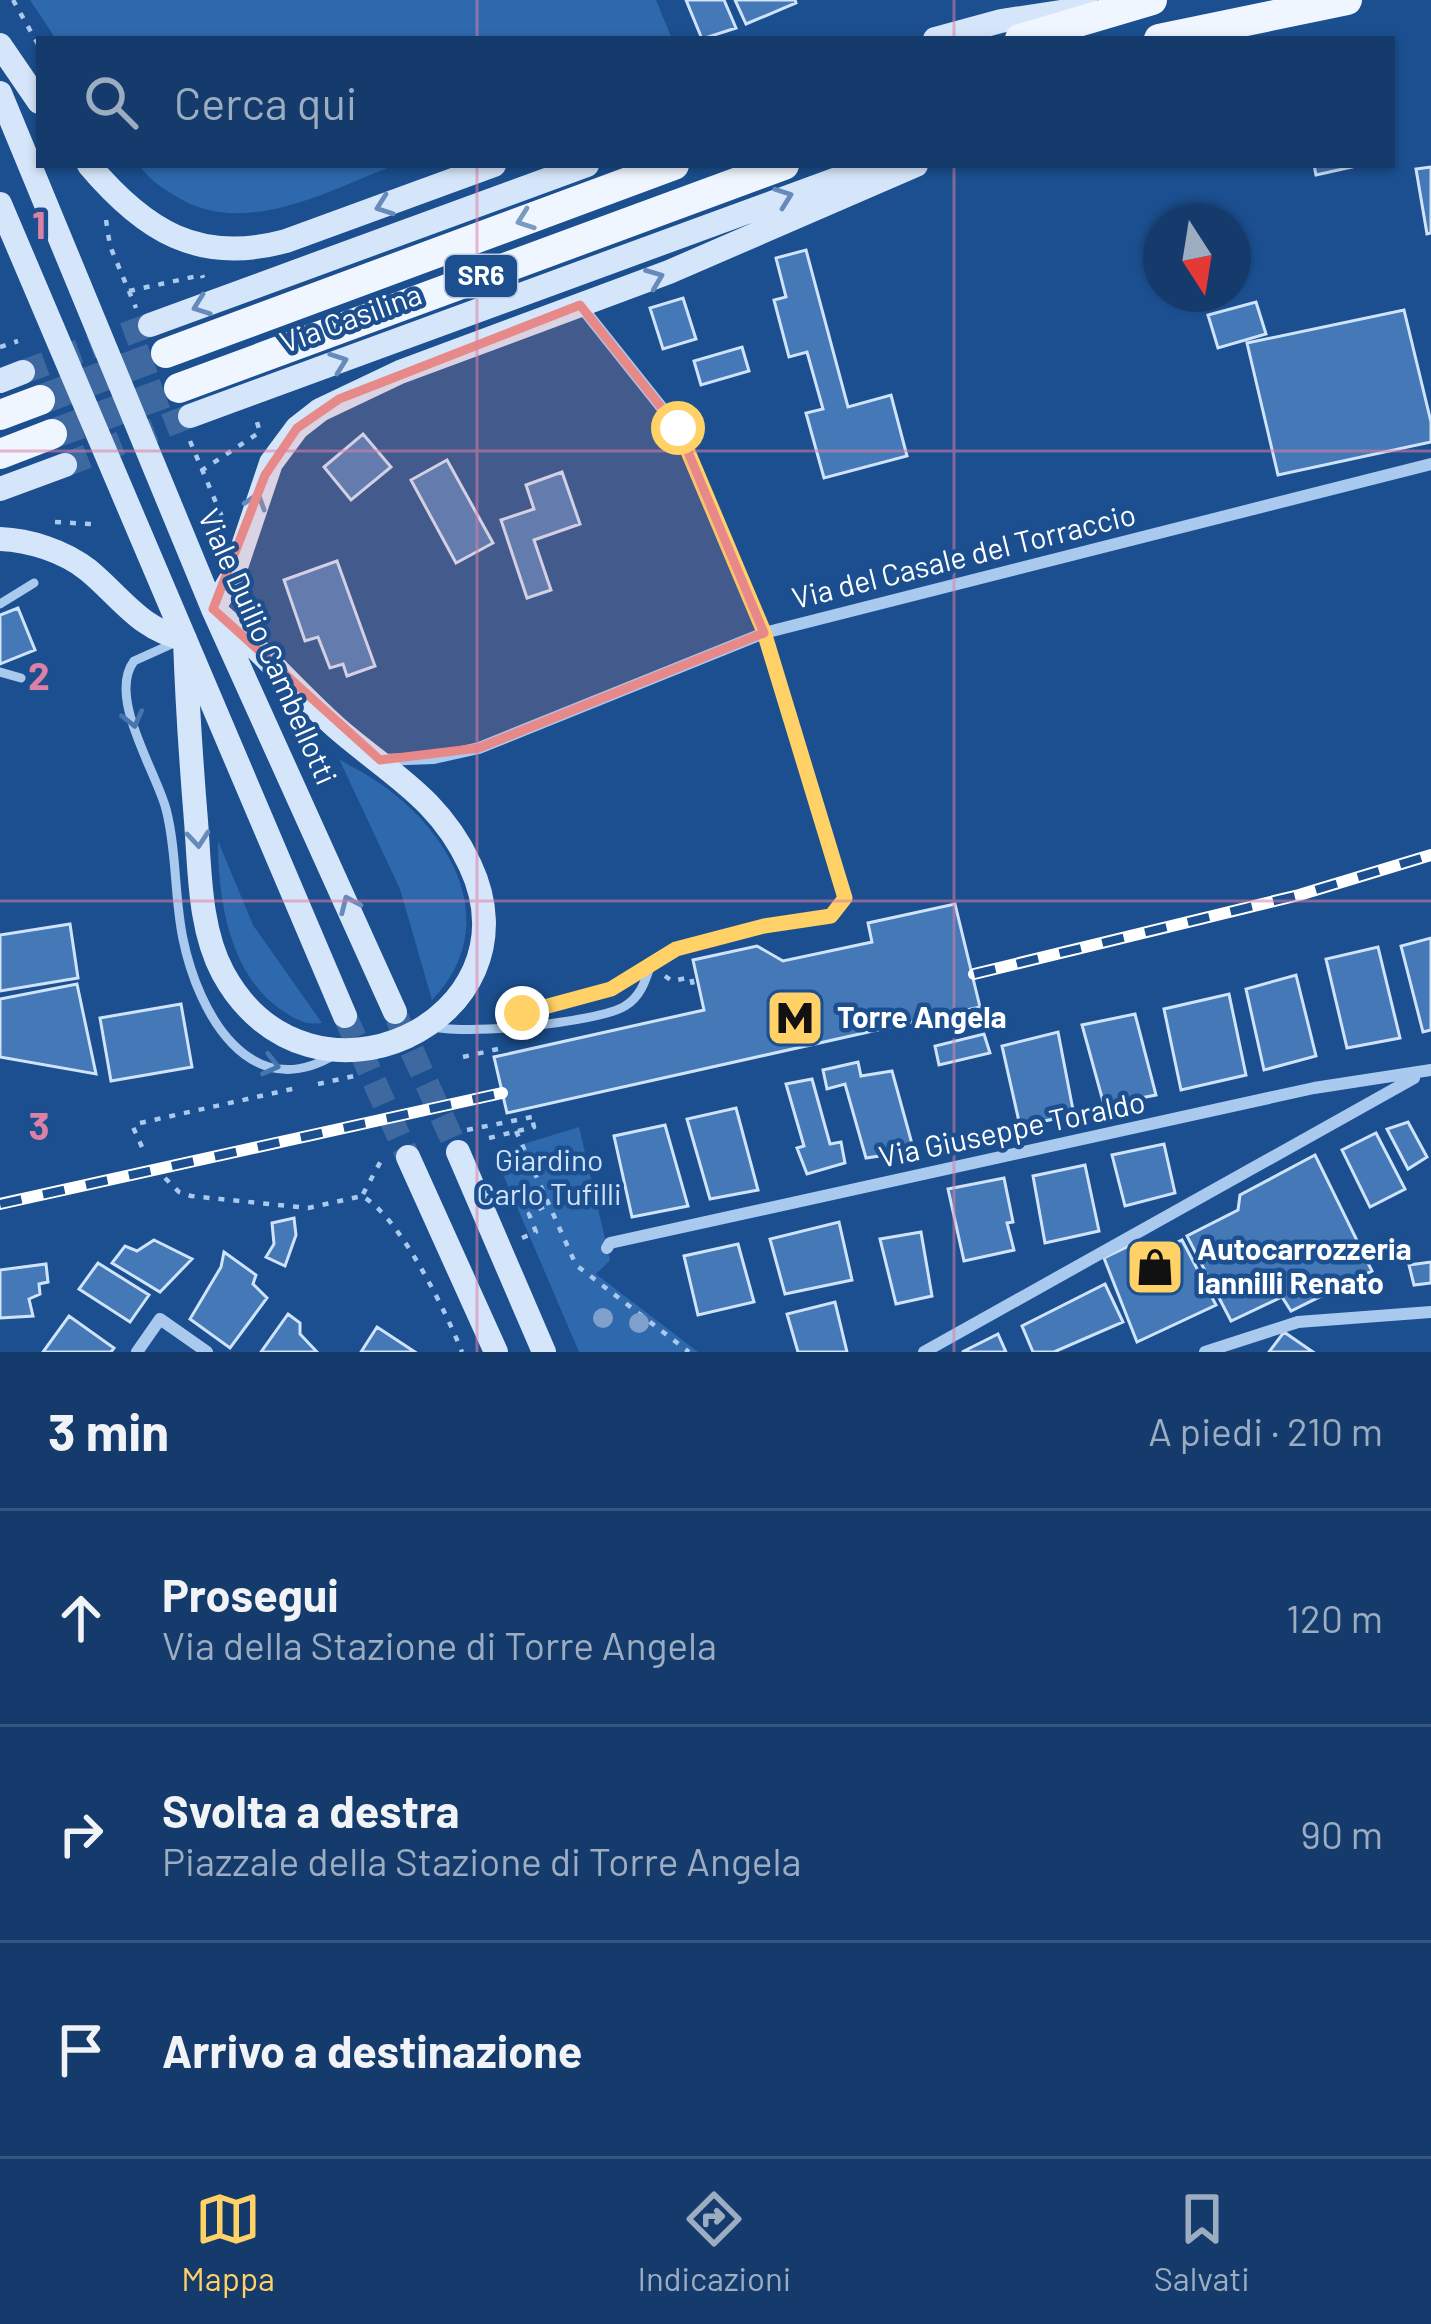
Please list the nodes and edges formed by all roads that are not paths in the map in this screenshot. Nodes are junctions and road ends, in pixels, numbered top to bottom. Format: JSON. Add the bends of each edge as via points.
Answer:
{"nodes":[{"id":1,"x":1151,"y":0,"type":"edge"},
{"id":2,"x":1347,"y":0,"type":"edge"},
{"id":3,"x":1275,"y":14,"type":"junction"},
{"id":4,"x":945,"y":36,"type":"edge"},
{"id":5,"x":1030,"y":36,"type":"edge"},
{"id":6,"x":1173,"y":36,"type":"edge"},
{"id":7,"x":1220,"y":36,"type":"edge"},
{"id":8,"x":0,"y":45,"type":"edge"},
{"id":9,"x":0,"y":93,"type":"edge"},
{"id":10,"x":36,"y":98,"type":"edge"},
{"id":11,"x":92,"y":168,"type":"edge"},
{"id":12,"x":486,"y":168,"type":"edge"},
{"id":13,"x":578,"y":168,"type":"edge"},
{"id":14,"x":666,"y":168,"type":"edge"},
{"id":15,"x":777,"y":168,"type":"edge"},
{"id":16,"x":867,"y":168,"type":"edge"},
{"id":17,"x":909,"y":168,"type":"edge"},
{"id":18,"x":0,"y":204,"type":"edge"},
{"id":19,"x":580,"y":305,"type":"junction"},
{"id":20,"x":150,"y":325,"type":"tunnel mouth"},
{"id":21,"x":166,"y":353,"type":"tunnel mouth"},
{"id":22,"x":40,"y":400,"type":"tunnel mouth"},
{"id":23,"x":186,"y":414,"type":"joint"},
{"id":24,"x":0,"y":415,"type":"edge"},
{"id":25,"x":52,"y":434,"type":"tunnel mouth"},
{"id":26,"x":0,"y":454,"type":"edge"},
{"id":27,"x":1431,"y":464,"type":"edge"},
{"id":28,"x":65,"y":465,"type":"tunnel mouth"},
{"id":29,"x":0,"y":489,"type":"edge"},
{"id":30,"x":0,"y":539,"type":"edge"},
{"id":31,"x":34,"y":583,"type":"dead end"},
{"id":32,"x":0,"y":604,"type":"edge"},
{"id":33,"x":213,"y":609,"type":"junction"},
{"id":34,"x":764,"y":632,"type":"junction"},
{"id":35,"x":185,"y":639,"type":"junction"},
{"id":36,"x":0,"y":672,"type":"edge"},
{"id":37,"x":21,"y":678,"type":"dead end"},
{"id":38,"x":380,"y":760,"type":"junction"},
{"id":39,"x":650,"y":967,"type":"junction"},
{"id":40,"x":395,"y":1012,"type":"tunnel mouth"},
{"id":41,"x":345,"y":1016,"type":"tunnel mouth"},
{"id":42,"x":429,"y":1026,"type":"junction"},
{"id":43,"x":501,"y":1026,"type":"junction"},
{"id":44,"x":349,"y":1059,"type":"junction"},
{"id":45,"x":1426,"y":1072,"type":"edge"},
{"id":46,"x":460,"y":1142,"type":"tunnel mouth"},
{"id":47,"x":396,"y":1155,"type":"tunnel mouth"},
{"id":48,"x":607,"y":1248,"type":"dead end"},
{"id":49,"x":1431,"y":1312,"type":"edge"},
{"id":50,"x":137,"y":1352,"type":"edge"},
{"id":51,"x":207,"y":1352,"type":"edge"},
{"id":52,"x":496,"y":1352,"type":"edge"},
{"id":53,"x":544,"y":1352,"type":"edge"},
{"id":54,"x":924,"y":1352,"type":"edge"},
{"id":55,"x":1205,"y":1352,"type":"edge"}],
"edges":[{"from":1,"to":4,"type":"main road"},
{"from":1,"to":5,"type":"main road"},
{"from":2,"to":3,"type":"main road"},
{"from":3,"to":6,"type":"main road"},
{"from":3,"to":7,"type":"main road"},
{"from":8,"to":10,"type":"main road"},
{"from":9,"to":33,"type":"main road","name":"Viale Duilio Cambellotti"},
{"from":12,"to":11,"type":"main road","one_way":true,"via":[[251,248],[206,247],[161,232]]},
{"from":13,"to":20,"type":"main road","name":"Via Casilina","one_way":true},
{"from":14,"to":21,"type":"main road","name":"Via Casilina","number":"SR6","one_way":true},
{"from":15,"to":23,"type":"main road","name":"Via Casilina","number":"SR6"},
{"from":23,"to":16,"type":"main road","name":"Via Casilina","one_way":true},
{"from":19,"to":17,"type":"main road","one_way":true},
{"from":18,"to":35,"type":"main road"},
{"from":33,"to":19,"type":"main road","one_way":true,"via":[[233,576],[271,463],[308,419],[371,383]]},
{"from":19,"to":34,"type":"street","via":[[678,428]]},
{"from":22,"to":24,"type":"main road"},
{"from":25,"to":26,"type":"main road"},
{"from":27,"to":34,"type":"street","name":"Via del Casale del Torraccio"},
{"from":28,"to":29,"type":"main road"},
{"from":30,"to":35,"type":"main road","via":[[75,561],[144,625]]},
{"from":31,"to":32,"type":"lane"},
{"from":33,"to":38,"type":"main road"},
{"from":40,"to":33,"type":"main road","name":"Viale Duilio Cambellotti","one_way":true},
{"from":34,"to":38,"type":"street","name":"Via del Casale del Torraccio","via":[[479,748]]},
{"from":34,"to":39,"type":"lane","via":[[845,898],[831,916],[676,949]]},
{"from":35,"to":41,"type":"main road"},
{"from":35,"to":44,"type":"main road","one_way":true,"via":[[200,874],[217,959],[262,1020]]},
{"from":35,"to":44,"type":"lane","one_way":true,"via":[[134,661],[125,681],[166,809],[183,941],[199,989],[224,1035],[260,1065],[292,1070]]},
{"from":36,"to":37,"type":"lane"},
{"from":38,"to":42,"type":"main road","via":[[439,815],[478,885],[475,964]]},
{"from":39,"to":43,"type":"lane","via":[[605,992]]},
{"from":39,"to":43,"type":"lane","via":[[637,996],[621,1008],[542,1026]]},
{"from":42,"to":43,"type":"lane"},
{"from":42,"to":44,"type":"main road"},
{"from":45,"to":48,"type":"street","name":"Via Giuseppe Toraldo","via":[[1314,1088]]},
{"from":45,"to":54,"type":"street"},
{"from":46,"to":53,"type":"main road"},
{"from":47,"to":52,"type":"main road"},
{"from":49,"to":55,"type":"street","via":[[1298,1322]]},
{"from":50,"to":51,"type":"street","via":[[160,1318]]}]}
